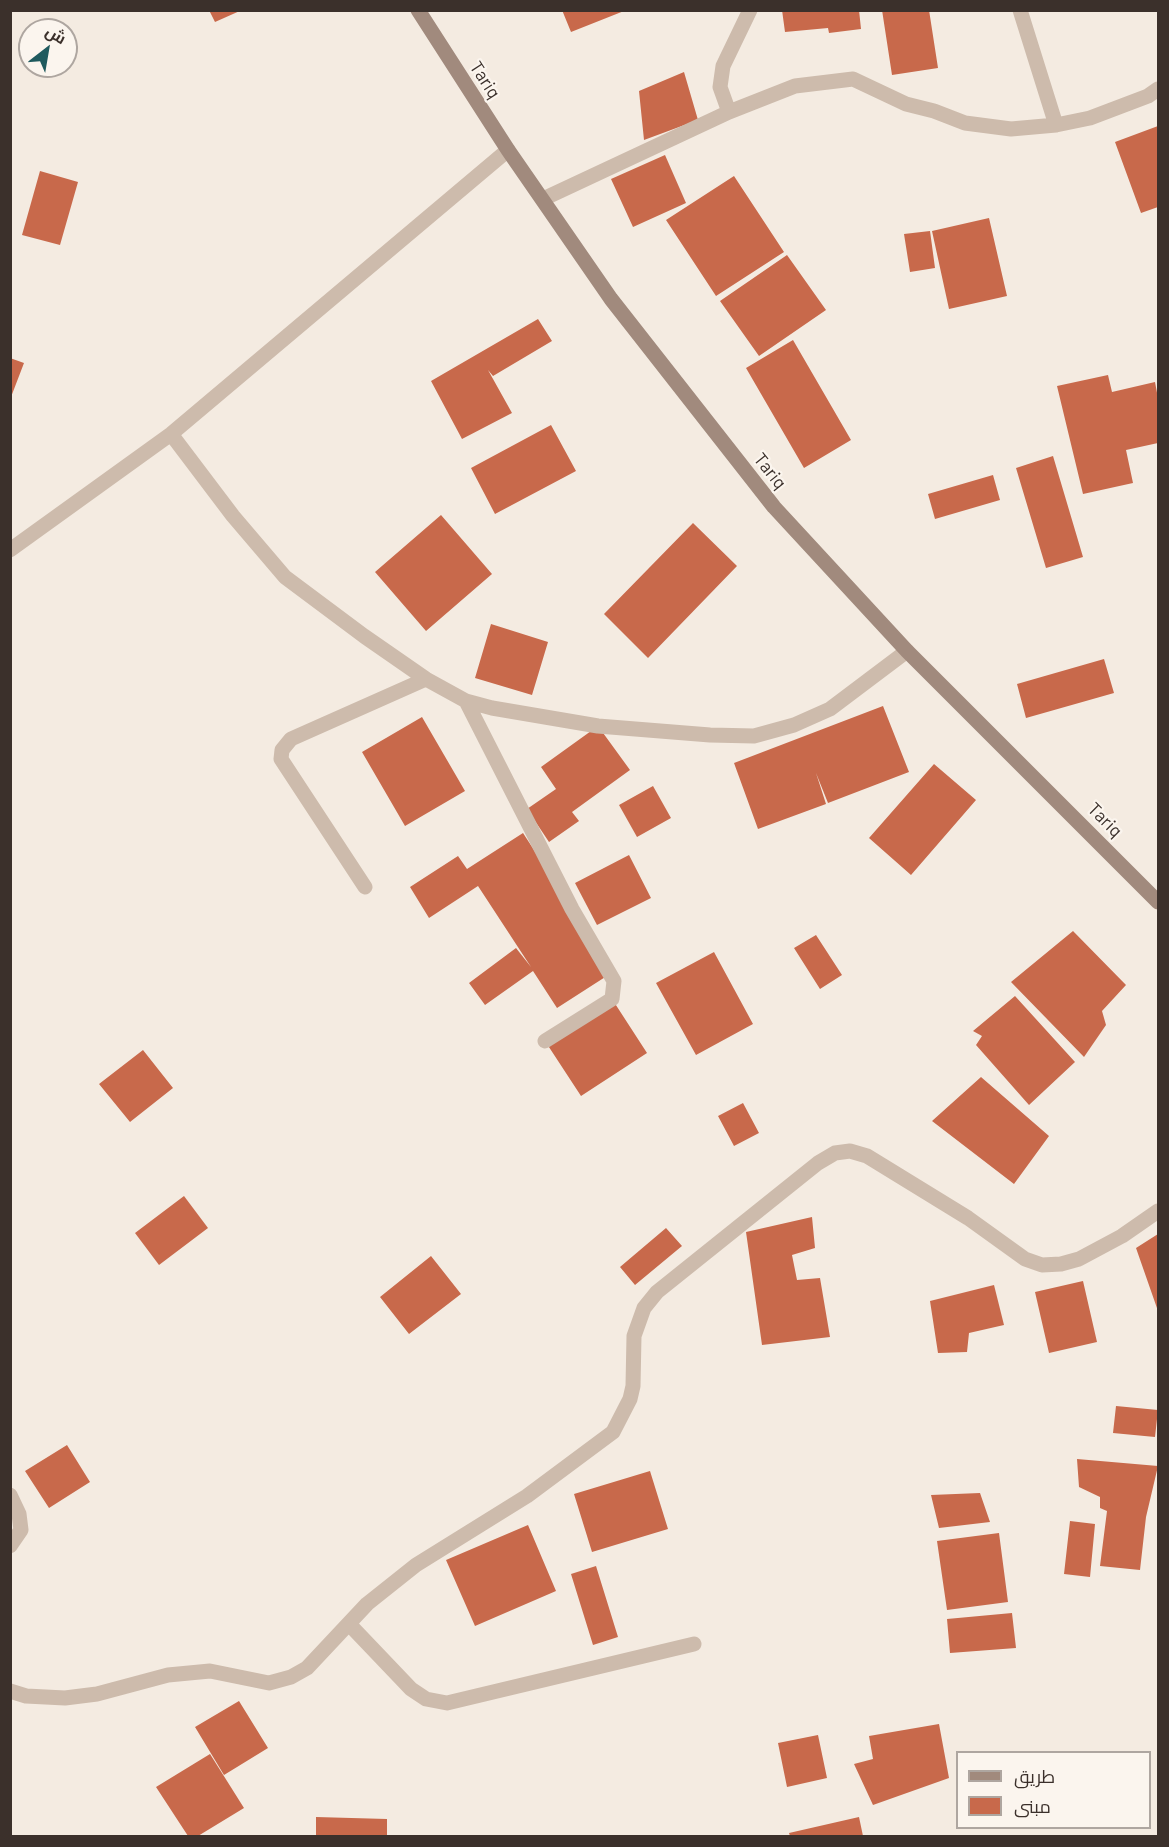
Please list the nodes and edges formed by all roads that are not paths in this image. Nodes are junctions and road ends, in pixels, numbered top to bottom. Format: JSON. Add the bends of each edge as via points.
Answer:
{"nodes":[{"id":1,"x":418,"y":10,"type":"edge"},
{"id":2,"x":750,"y":10,"type":"edge"},
{"id":3,"x":1020,"y":10,"type":"edge"},
{"id":4,"x":1158,"y":89,"type":"edge"},
{"id":5,"x":729,"y":112,"type":"junction"},
{"id":6,"x":1056,"y":125,"type":"junction"},
{"id":7,"x":508,"y":150,"type":"junction"},
{"id":8,"x":543,"y":198,"type":"junction"},
{"id":9,"x":171,"y":434,"type":"junction"},
{"id":10,"x":10,"y":550,"type":"edge"},
{"id":11,"x":907,"y":651,"type":"junction"},
{"id":12,"x":426,"y":679,"type":"junction"},
{"id":13,"x":466,"y":701,"type":"junction"},
{"id":14,"x":365,"y":887,"type":"dead end"},
{"id":15,"x":1158,"y":902,"type":"edge"},
{"id":16,"x":545,"y":1041,"type":"dead end"},
{"id":17,"x":1158,"y":1210,"type":"edge"},
{"id":18,"x":10,"y":1495,"type":"edge"},
{"id":19,"x":10,"y":1546,"type":"edge"},
{"id":20,"x":349,"y":1624,"type":"junction"},
{"id":21,"x":694,"y":1644,"type":"dead end"},
{"id":22,"x":10,"y":1691,"type":"edge"}],
"edges":[{"from":1,"to":7,"type":"main road","name":"Tariq"},
{"from":2,"to":5,"type":"street","via":[[723,66],[720,87]]},
{"from":3,"to":6,"type":"street"},
{"from":4,"to":6,"type":"street","via":[[1090,118]]},
{"from":5,"to":6,"type":"street","via":[[795,86],[854,79],[906,104],[965,123],[1011,129]]},
{"from":5,"to":8,"type":"street"},
{"from":7,"to":8,"type":"main road","name":"Tariq"},
{"from":7,"to":9,"type":"street"},
{"from":8,"to":11,"type":"main road","name":"Tariq","via":[[611,299],[774,507]]},
{"from":9,"to":10,"type":"street"},
{"from":9,"to":12,"type":"street","via":[[285,577]]},
{"from":11,"to":13,"type":"street","via":[[830,709],[794,725],[754,736],[598,726]]},
{"from":11,"to":15,"type":"main road","name":"Tariq"},
{"from":12,"to":13,"type":"street"},
{"from":12,"to":14,"type":"street","via":[[291,739],[282,750],[281,759]]},
{"from":13,"to":16,"type":"street","via":[[572,909],[614,981],[612,999]]},
{"from":17,"to":20,"type":"street","via":[[1122,1236],[1079,1259],[1042,1265],[1025,1259],[968,1218],[867,1156],[850,1151],[835,1154],[818,1163],[657,1292],[644,1308],[634,1336],[630,1399],[613,1432],[527,1496],[416,1565],[367,1604]]},
{"from":18,"to":19,"type":"street","via":[[20,1514],[21,1530]]},
{"from":20,"to":21,"type":"street","via":[[411,1689],[426,1699],[447,1702]]},
{"from":20,"to":22,"type":"street","via":[[308,1668],[269,1683],[210,1671],[168,1675],[97,1694],[65,1698]]}]}
